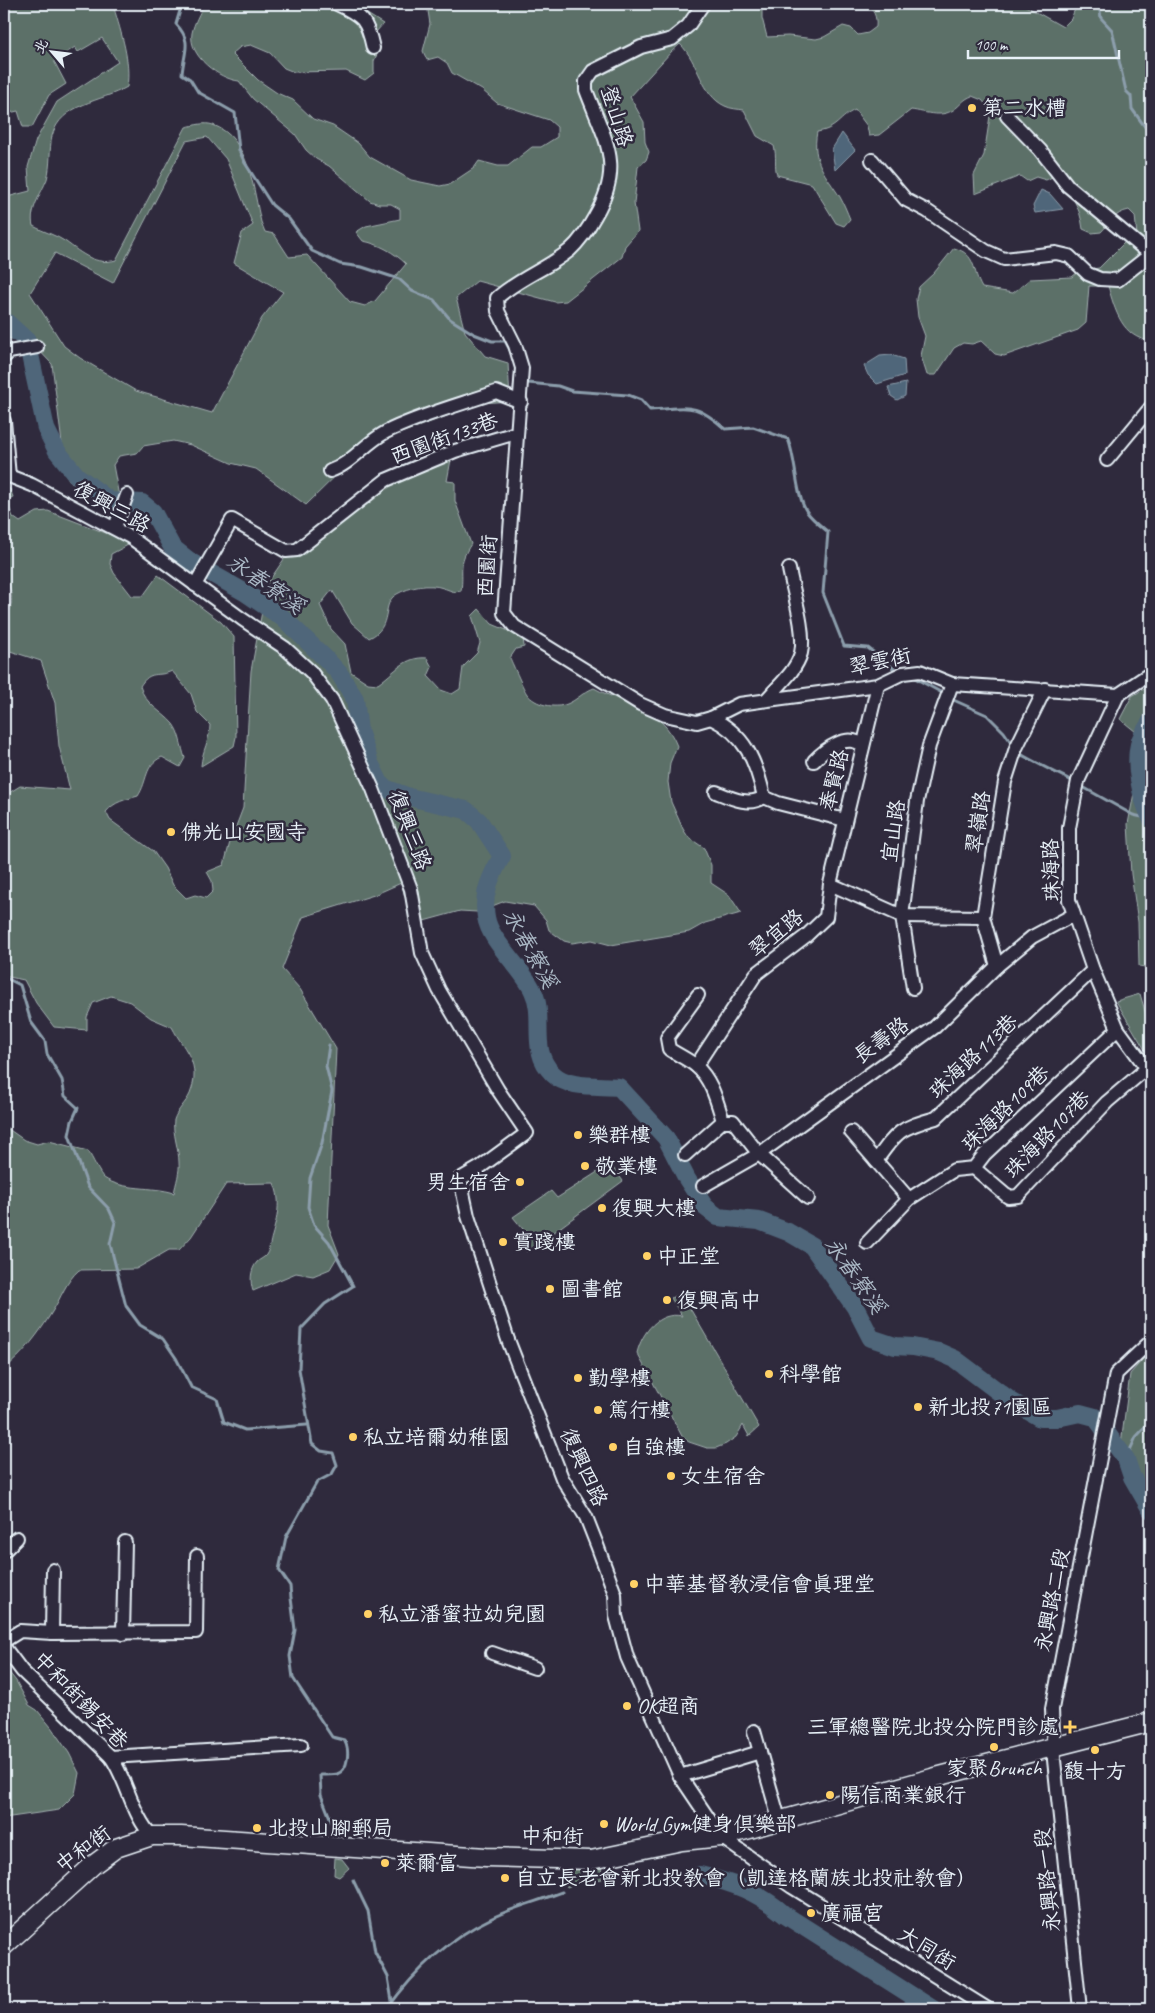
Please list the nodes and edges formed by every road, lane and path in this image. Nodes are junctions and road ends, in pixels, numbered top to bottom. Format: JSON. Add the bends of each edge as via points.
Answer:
{"nodes":[{"id":1,"x":337,"y":4,"type":"edge"},
{"id":2,"x":703,"y":4,"type":"edge"},
{"id":3,"x":373,"y":48,"type":"dead end"},
{"id":4,"x":1007,"y":116,"type":"dead end"},
{"id":5,"x":872,"y":160,"type":"dead end"},
{"id":6,"x":1151,"y":254,"type":"edge"},
{"id":7,"x":37,"y":347,"type":"dead end"},
{"id":8,"x":8,"y":354,"type":"edge"},
{"id":9,"x":521,"y":402,"type":"junction"},
{"id":10,"x":1151,"y":407,"type":"edge"},
{"id":11,"x":4,"y":421,"type":"edge"},
{"id":12,"x":516,"y":433,"type":"junction"},
{"id":13,"x":1108,"y":460,"type":"dead end"},
{"id":14,"x":330,"y":471,"type":"dead end"},
{"id":15,"x":7,"y":475,"type":"edge"},
{"id":16,"x":127,"y":495,"type":"dead end"},
{"id":17,"x":115,"y":528,"type":"junction"},
{"id":18,"x":789,"y":569,"type":"dead end"},
{"id":19,"x":195,"y":585,"type":"junction"},
{"id":20,"x":1151,"y":674,"type":"edge"},
{"id":21,"x":952,"y":684,"type":"junction"},
{"id":22,"x":878,"y":685,"type":"junction"},
{"id":23,"x":1045,"y":690,"type":"junction"},
{"id":24,"x":1118,"y":695,"type":"junction"},
{"id":25,"x":767,"y":699,"type":"junction"},
{"id":26,"x":711,"y":718,"type":"junction"},
{"id":27,"x":863,"y":746,"type":"junction"},
{"id":28,"x":814,"y":761,"type":"dead end"},
{"id":29,"x":716,"y":792,"type":"dead end"},
{"id":30,"x":764,"y":797,"type":"junction"},
{"id":31,"x":845,"y":820,"type":"junction"},
{"id":32,"x":830,"y":884,"type":"junction"},
{"id":33,"x":1073,"y":915,"type":"junction"},
{"id":34,"x":902,"y":916,"type":"junction"},
{"id":35,"x":983,"y":917,"type":"junction"},
{"id":36,"x":998,"y":966,"type":"junction"},
{"id":37,"x":1093,"y":970,"type":"junction"},
{"id":38,"x":912,"y":988,"type":"dead end"},
{"id":39,"x":698,"y":995,"type":"dead end"},
{"id":40,"x":1118,"y":1029,"type":"junction"},
{"id":41,"x":696,"y":1066,"type":"junction"},
{"id":42,"x":1149,"y":1071,"type":"edge"},
{"id":43,"x":723,"y":1121,"type":"junction"},
{"id":44,"x":851,"y":1132,"type":"dead end"},
{"id":45,"x":526,"y":1133,"type":"joint"},
{"id":46,"x":759,"y":1154,"type":"junction"},
{"id":47,"x":685,"y":1155,"type":"dead end"},
{"id":48,"x":876,"y":1161,"type":"junction"},
{"id":49,"x":974,"y":1168,"type":"junction"},
{"id":50,"x":703,"y":1186,"type":"dead end"},
{"id":51,"x":808,"y":1198,"type":"dead end"},
{"id":52,"x":909,"y":1199,"type":"junction"},
{"id":53,"x":868,"y":1243,"type":"dead end"},
{"id":54,"x":1151,"y":1341,"type":"edge"},
{"id":55,"x":18,"y":1538,"type":"dead end"},
{"id":56,"x":125,"y":1542,"type":"dead end"},
{"id":57,"x":4,"y":1551,"type":"edge"},
{"id":58,"x":197,"y":1556,"type":"dead end"},
{"id":59,"x":53,"y":1570,"type":"dead end"},
{"id":60,"x":52,"y":1634,"type":"junction"},
{"id":61,"x":123,"y":1634,"type":"junction"},
{"id":62,"x":4,"y":1641,"type":"edge"},
{"id":63,"x":4,"y":1647,"type":"edge"},
{"id":64,"x":492,"y":1653,"type":"dead end"},
{"id":65,"x":535,"y":1668,"type":"dead end"},
{"id":66,"x":1151,"y":1722,"type":"edge"},
{"id":67,"x":754,"y":1732,"type":"dead end"},
{"id":68,"x":301,"y":1745,"type":"dead end"},
{"id":69,"x":1053,"y":1746,"type":"junction"},
{"id":70,"x":760,"y":1752,"type":"junction"},
{"id":71,"x":111,"y":1757,"type":"junction"},
{"id":72,"x":680,"y":1776,"type":"junction"},
{"id":73,"x":779,"y":1819,"type":"junction"},
{"id":74,"x":152,"y":1836,"type":"junction"},
{"id":75,"x":721,"y":1837,"type":"junction"},
{"id":76,"x":4,"y":1946,"type":"edge"},
{"id":77,"x":988,"y":2009,"type":"edge"},
{"id":78,"x":1080,"y":2009,"type":"edge"}],
"edges":[{"from":1,"to":3,"type":"street","via":[[362,17]]},
{"from":2,"to":9,"type":"street","name":"登山路","via":[[688,26],[672,39],[641,47],[593,71],[586,81],[586,90],[609,150],[612,172],[607,197],[571,249],[510,286],[497,298],[498,311],[522,368]]},
{"from":4,"to":6,"type":"street","via":[[1040,150],[1068,186]]},
{"from":5,"to":6,"type":"street","via":[[906,200],[986,252],[1004,259],[1056,253],[1068,256],[1088,274],[1100,279],[1118,280]]},
{"from":7,"to":8,"type":"street"},
{"from":9,"to":12,"type":"street","name":"西園街"},
{"from":9,"to":14,"type":"street","via":[[496,392],[397,428],[368,442],[343,466]]},
{"from":10,"to":13,"type":"street"},
{"from":11,"to":15,"type":"street"},
{"from":12,"to":19,"type":"street","name":"西園街133巷","via":[[455,451],[386,480],[303,547],[292,552],[286,552],[232,520]]},
{"from":12,"to":26,"type":"street","name":"西園街","via":[[504,613],[514,626],[640,704],[665,715],[697,722]]},
{"from":15,"to":17,"type":"street","name":"復興三路"},
{"from":16,"to":17,"type":"street"},
{"from":17,"to":19,"type":"street","name":"復興三路"},
{"from":18,"to":25,"type":"street","via":[[802,640],[801,653],[791,671]]},
{"from":19,"to":45,"type":"street","name":"復興三路","via":[[285,648],[311,672],[332,700],[373,789],[412,889],[422,953],[439,990]]},
{"from":20,"to":24,"type":"street"},
{"from":21,"to":22,"type":"street","name":"翠雲街","via":[[920,671],[903,673]]},
{"from":21,"to":23,"type":"street","name":"翠雲街"},
{"from":21,"to":34,"type":"street","name":"宜山路","via":[[929,746],[916,800]]},
{"from":22,"to":25,"type":"street","name":"翠雲街"},
{"from":22,"to":27,"type":"street","name":"奉賢路"},
{"from":23,"to":24,"type":"street","name":"翠雲街"},
{"from":23,"to":35,"type":"street","name":"翠嶺路","via":[[1016,748],[1005,782]]},
{"from":24,"to":33,"type":"street","name":"珠海路","via":[[1078,781],[1069,828],[1069,900]]},
{"from":25,"to":26,"type":"street","name":"翠雲街","via":[[739,704]]},
{"from":26,"to":30,"type":"street","via":[[738,736],[756,766]]},
{"from":27,"to":28,"type":"street","via":[[854,740],[847,741],[824,750]]},
{"from":27,"to":31,"type":"street","name":"奉賢路"},
{"from":29,"to":30,"type":"street","via":[[747,802]]},
{"from":30,"to":31,"type":"street"},
{"from":31,"to":32,"type":"street","name":"奉賢路"},
{"from":32,"to":34,"type":"street"},
{"from":32,"to":41,"type":"street","name":"翠宜路","via":[[826,917],[756,974]]},
{"from":33,"to":36,"type":"street","name":"長壽路","via":[[1032,938]]},
{"from":33,"to":37,"type":"street","name":"珠海路"},
{"from":34,"to":35,"type":"street"},
{"from":34,"to":38,"type":"street","name":"宜山路"},
{"from":35,"to":36,"type":"street","name":"翠嶺路"},
{"from":36,"to":46,"type":"street","name":"長壽路","via":[[935,1027]]},
{"from":37,"to":40,"type":"street","name":"珠海路"},
{"from":37,"to":48,"type":"street","name":"珠海路113巷","via":[[936,1118],[905,1126],[890,1140]]},
{"from":39,"to":41,"type":"street","via":[[667,1038],[669,1049]]},
{"from":40,"to":42,"type":"street","name":"珠海路"},
{"from":40,"to":49,"type":"street","name":"珠海路109巷"},
{"from":41,"to":43,"type":"street","via":[[714,1094]]},
{"from":42,"to":49,"type":"street","name":"珠海路107巷","via":[[1107,1102],[1018,1196],[1008,1197]]},
{"from":43,"to":46,"type":"street","via":[[733,1121]]},
{"from":43,"to":47,"type":"street"},
{"from":44,"to":48,"type":"street"},
{"from":45,"to":72,"type":"street","name":"復興四路","via":[[460,1179],[468,1216],[508,1340],[562,1478],[586,1517],[597,1545],[614,1594],[627,1657]]},
{"from":46,"to":50,"type":"street","name":"長壽路"},
{"from":46,"to":51,"type":"street"},
{"from":48,"to":52,"type":"street"},
{"from":49,"to":52,"type":"street","name":"珠海路109巷","via":[[954,1170]]},
{"from":52,"to":53,"type":"street","name":"珠海路109巷"},
{"from":54,"to":69,"type":"street","name":"永興路二段","via":[[1116,1374],[1052,1709]]},
{"from":55,"to":57,"type":"street"},
{"from":56,"to":61,"type":"street"},
{"from":58,"to":61,"type":"street","via":[[196,1632]]},
{"from":59,"to":60,"type":"street"},
{"from":60,"to":61,"type":"street"},
{"from":60,"to":62,"type":"street","via":[[20,1631]]},
{"from":63,"to":71,"type":"street","name":"中和街錫安巷","via":[[22,1671]]},
{"from":64,"to":65,"type":"street"},
{"from":66,"to":69,"type":"street","name":"中和街"},
{"from":67,"to":70,"type":"street"},
{"from":68,"to":71,"type":"street"},
{"from":69,"to":73,"type":"street","name":"中和街"},
{"from":69,"to":78,"type":"street","name":"永興路一段"},
{"from":70,"to":72,"type":"street"},
{"from":70,"to":73,"type":"street"},
{"from":71,"to":74,"type":"street","name":"中和街錫安巷","via":[[120,1770],[142,1825]]},
{"from":72,"to":75,"type":"street","name":"復興四路"},
{"from":73,"to":75,"type":"street","name":"中和街"},
{"from":74,"to":75,"type":"street","name":"中和街","via":[[576,1860]]},
{"from":74,"to":76,"type":"street","name":"中和街","via":[[116,1848]]},
{"from":75,"to":77,"type":"street","name":"大同街","via":[[792,1887]]}]}
